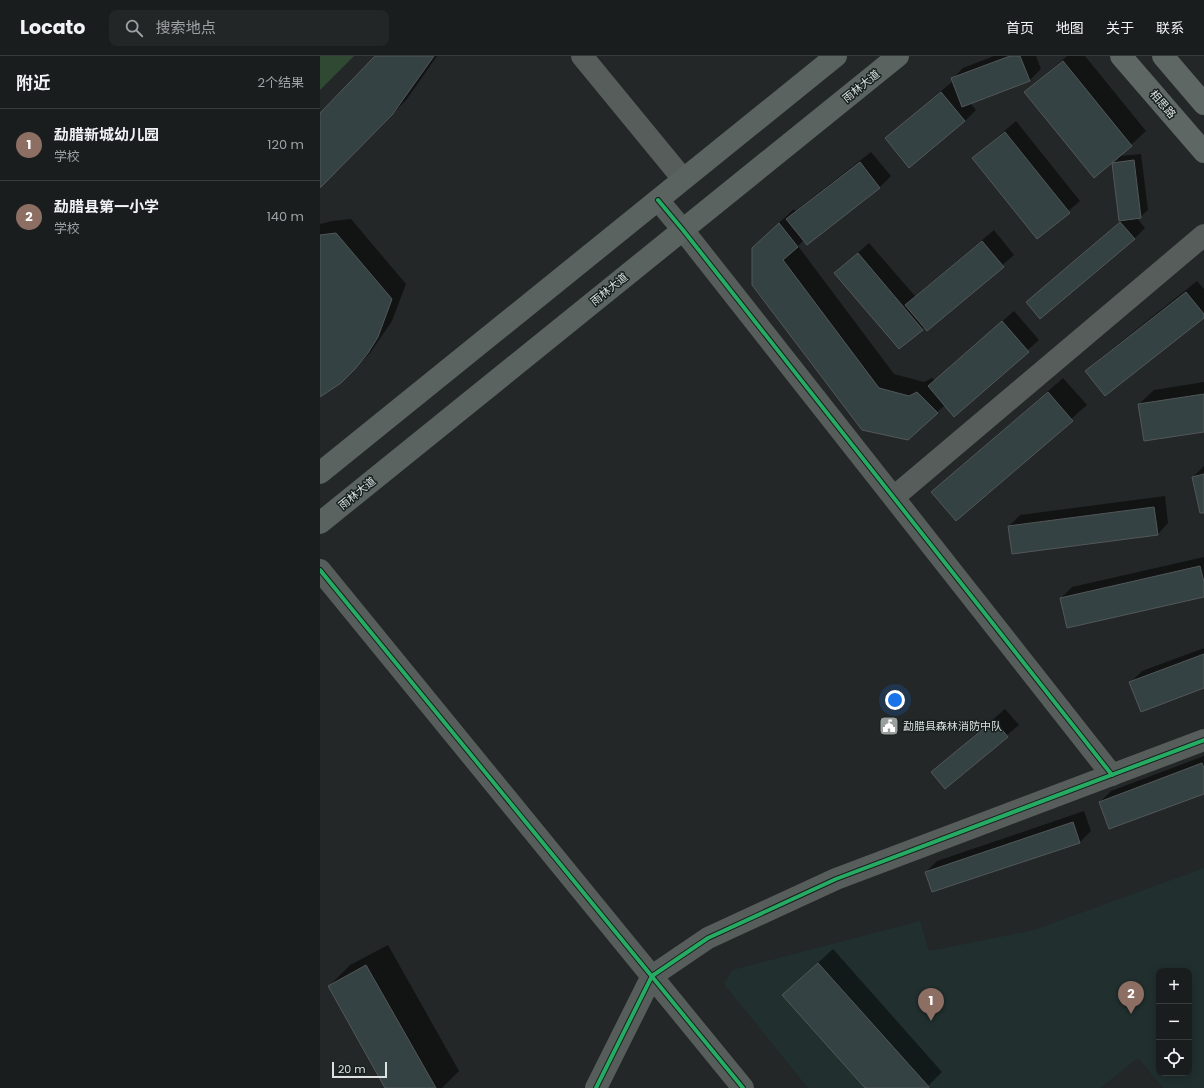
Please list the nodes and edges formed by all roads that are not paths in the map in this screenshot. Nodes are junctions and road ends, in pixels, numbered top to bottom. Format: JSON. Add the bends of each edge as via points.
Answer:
{"nodes":[{"id":1,"x":582,"y":56,"type":"edge"},
{"id":2,"x":836,"y":56,"type":"edge"},
{"id":3,"x":898,"y":56,"type":"edge"},
{"id":4,"x":1121,"y":56,"type":"edge"},
{"id":5,"x":1163,"y":56,"type":"edge"},
{"id":6,"x":1204,"y":104,"type":"edge"},
{"id":7,"x":1204,"y":152,"type":"edge"},
{"id":8,"x":683,"y":179,"type":"junction"},
{"id":9,"x":658,"y":200,"type":"junction"},
{"id":10,"x":683,"y":230,"type":"junction"},
{"id":11,"x":1204,"y":235,"type":"edge"},
{"id":12,"x":320,"y":473,"type":"edge"},
{"id":13,"x":894,"y":497,"type":"junction"},
{"id":14,"x":320,"y":523,"type":"edge"},
{"id":15,"x":320,"y":570,"type":"edge"},
{"id":16,"x":1204,"y":740,"type":"edge"},
{"id":17,"x":1112,"y":774,"type":"junction"},
{"id":18,"x":652,"y":976,"type":"junction"},
{"id":19,"x":596,"y":1088,"type":"edge"},
{"id":20,"x":743,"y":1088,"type":"edge"}],
"edges":[{"from":1,"to":8,"type":"street"},
{"from":2,"to":8,"type":"highway"},
{"from":3,"to":10,"type":"highway","name":"雨林大道"},
{"from":4,"to":7,"type":"main road","name":"相思路"},
{"from":5,"to":6,"type":"main road"},
{"from":8,"to":9,"type":"highway"},
{"from":9,"to":10,"type":"street"},
{"from":9,"to":12,"type":"highway"},
{"from":10,"to":13,"type":"street"},
{"from":10,"to":14,"type":"highway","name":"雨林大道"},
{"from":11,"to":13,"type":"street"},
{"from":13,"to":17,"type":"street"},
{"from":15,"to":18,"type":"street"},
{"from":16,"to":17,"type":"street"},
{"from":17,"to":18,"type":"street","via":[[836,879],[708,938]]},
{"from":18,"to":19,"type":"street"},
{"from":18,"to":20,"type":"street"}]}
